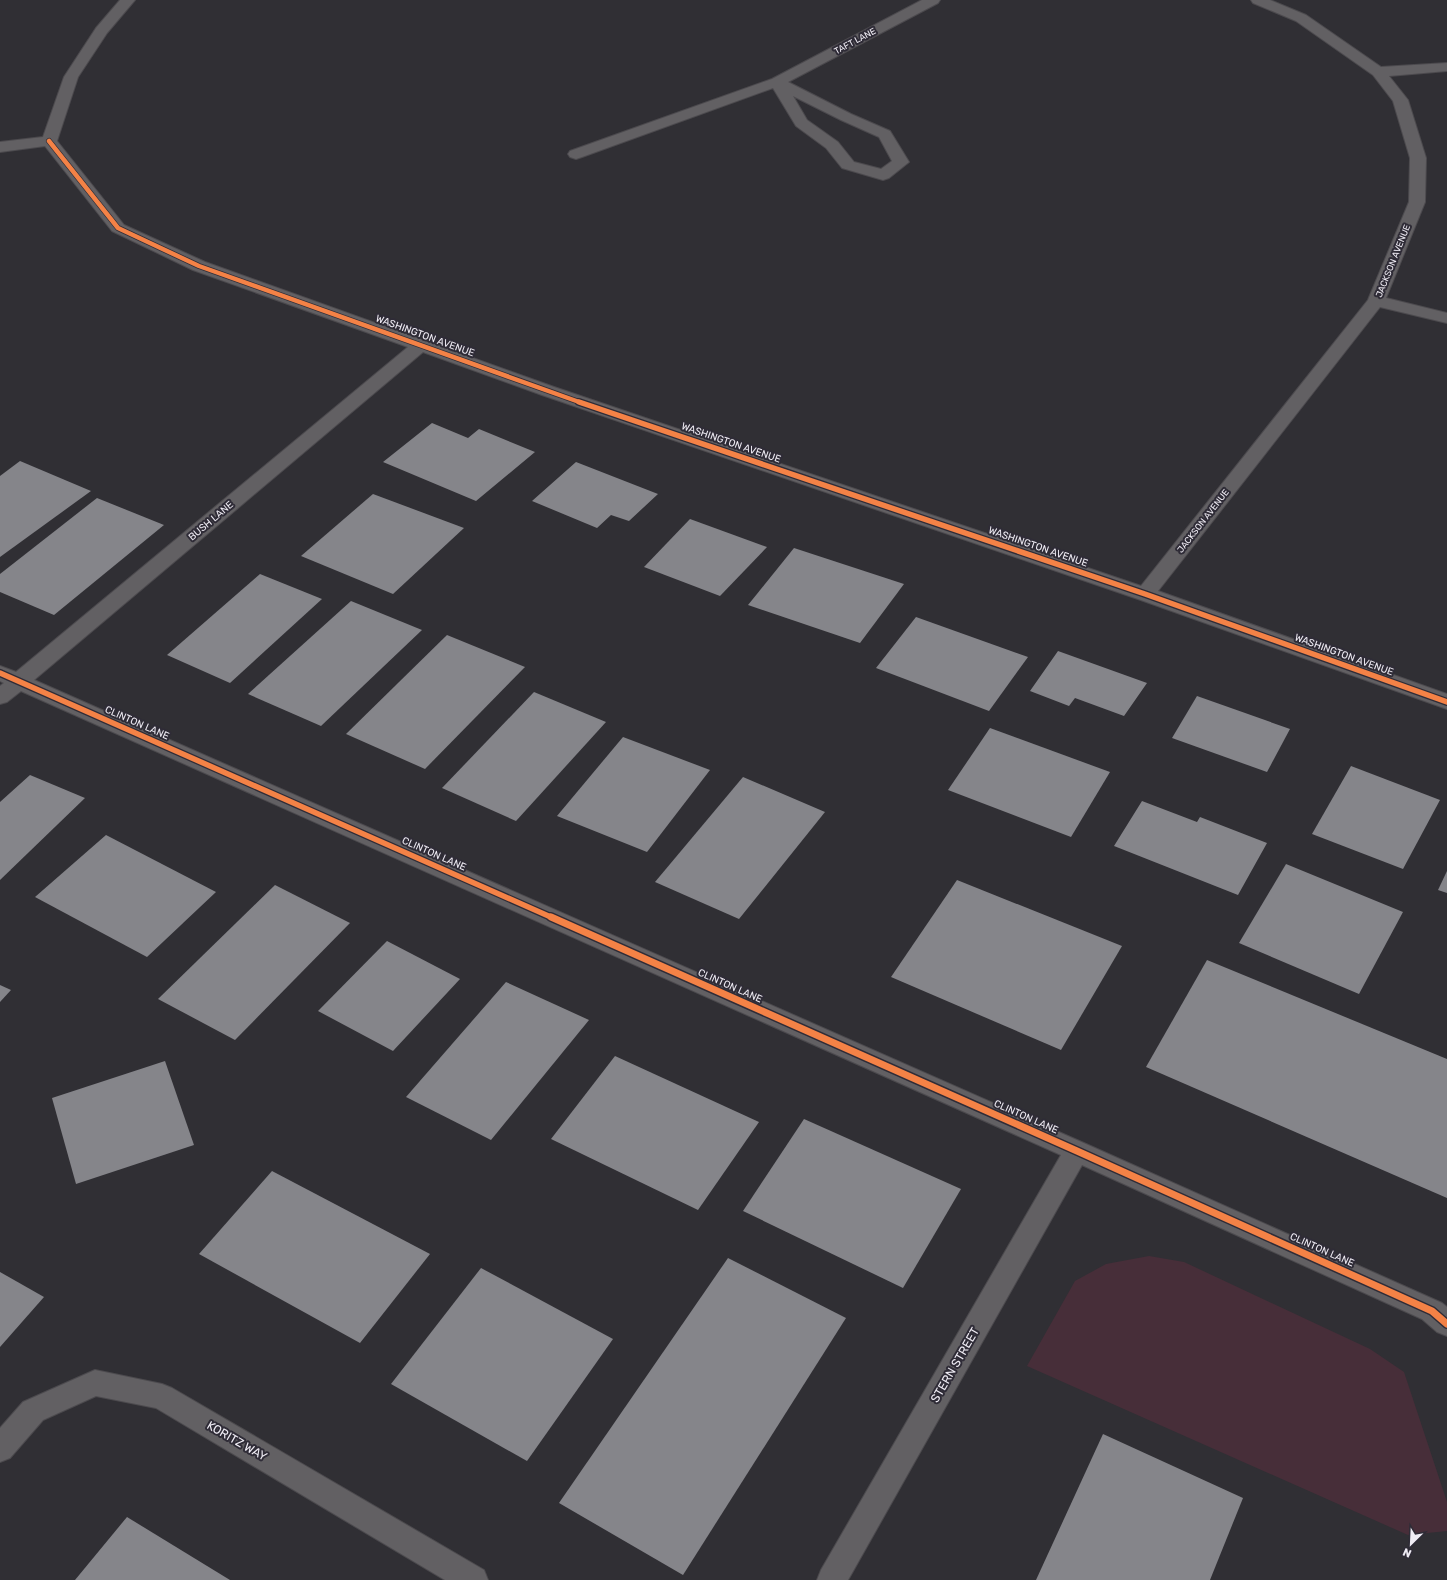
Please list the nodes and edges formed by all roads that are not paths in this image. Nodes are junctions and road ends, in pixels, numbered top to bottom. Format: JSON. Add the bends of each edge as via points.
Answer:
{"nodes":[{"id":1,"x":128,"y":0,"type":"edge"},
{"id":2,"x":932,"y":0,"type":"edge"},
{"id":3,"x":1258,"y":0,"type":"edge"},
{"id":4,"x":1447,"y":67,"type":"edge"},
{"id":5,"x":1378,"y":72,"type":"junction"},
{"id":6,"x":777,"y":82,"type":"junction"},
{"id":7,"x":49,"y":141,"type":"junction"},
{"id":8,"x":0,"y":147,"type":"edge"},
{"id":9,"x":576,"y":154,"type":"dead end"},
{"id":10,"x":1376,"y":300,"type":"junction"},
{"id":11,"x":1447,"y":318,"type":"edge"},
{"id":12,"x":421,"y":345,"type":"junction"},
{"id":13,"x":1146,"y":594,"type":"junction"},
{"id":14,"x":9,"y":678,"type":"edge"},
{"id":15,"x":0,"y":697,"type":"edge"},
{"id":16,"x":1447,"y":702,"type":"edge"},
{"id":17,"x":1077,"y":1150,"type":"junction"},
{"id":18,"x":1447,"y":1324,"type":"edge"},
{"id":19,"x":0,"y":1449,"type":"edge"},
{"id":20,"x":473,"y":1580,"type":"edge"},
{"id":21,"x":832,"y":1580,"type":"edge"}],
"edges":[{"from":1,"to":7,"type":"street","via":[[101,31],[71,77]]},
{"from":2,"to":6,"type":"street","name":"TAFT LANE"},
{"from":3,"to":5,"type":"street","name":"JACKSON AVENUE","via":[[1301,18]]},
{"from":4,"to":5,"type":"street"},
{"from":5,"to":10,"type":"street","name":"JACKSON AVENUE","via":[[1400,100],[1418,158],[1417,202]]},
{"from":6,"to":6,"type":"street","via":[[885,134],[901,162],[883,175],[848,165],[832,145],[801,123]]},
{"from":6,"to":9,"type":"street","name":"TAFT LANE"},
{"from":7,"to":8,"type":"street"},
{"from":7,"to":12,"type":"street","name":"WASHINGTON AVENUE","via":[[118,228],[199,266]]},
{"from":10,"to":11,"type":"street"},
{"from":10,"to":13,"type":"street","name":"JACKSON AVENUE"},
{"from":12,"to":13,"type":"street","name":"WASHINGTON AVENUE","via":[[548,391]]},
{"from":12,"to":14,"type":"street","name":"BUSH LANE"},
{"from":13,"to":16,"type":"street","name":"WASHINGTON AVENUE"},
{"from":14,"to":15,"type":"street","name":"BUSH LANE"},
{"from":14,"to":17,"type":"street","name":"CLINTON LANE"},
{"from":17,"to":18,"type":"street","name":"CLINTON LANE","via":[[1432,1311]]},
{"from":17,"to":21,"type":"street","name":"STERN STREET"},
{"from":19,"to":20,"type":"street","name":"KORITZ WAY","via":[[33,1411],[95,1383],[162,1397]]}]}
